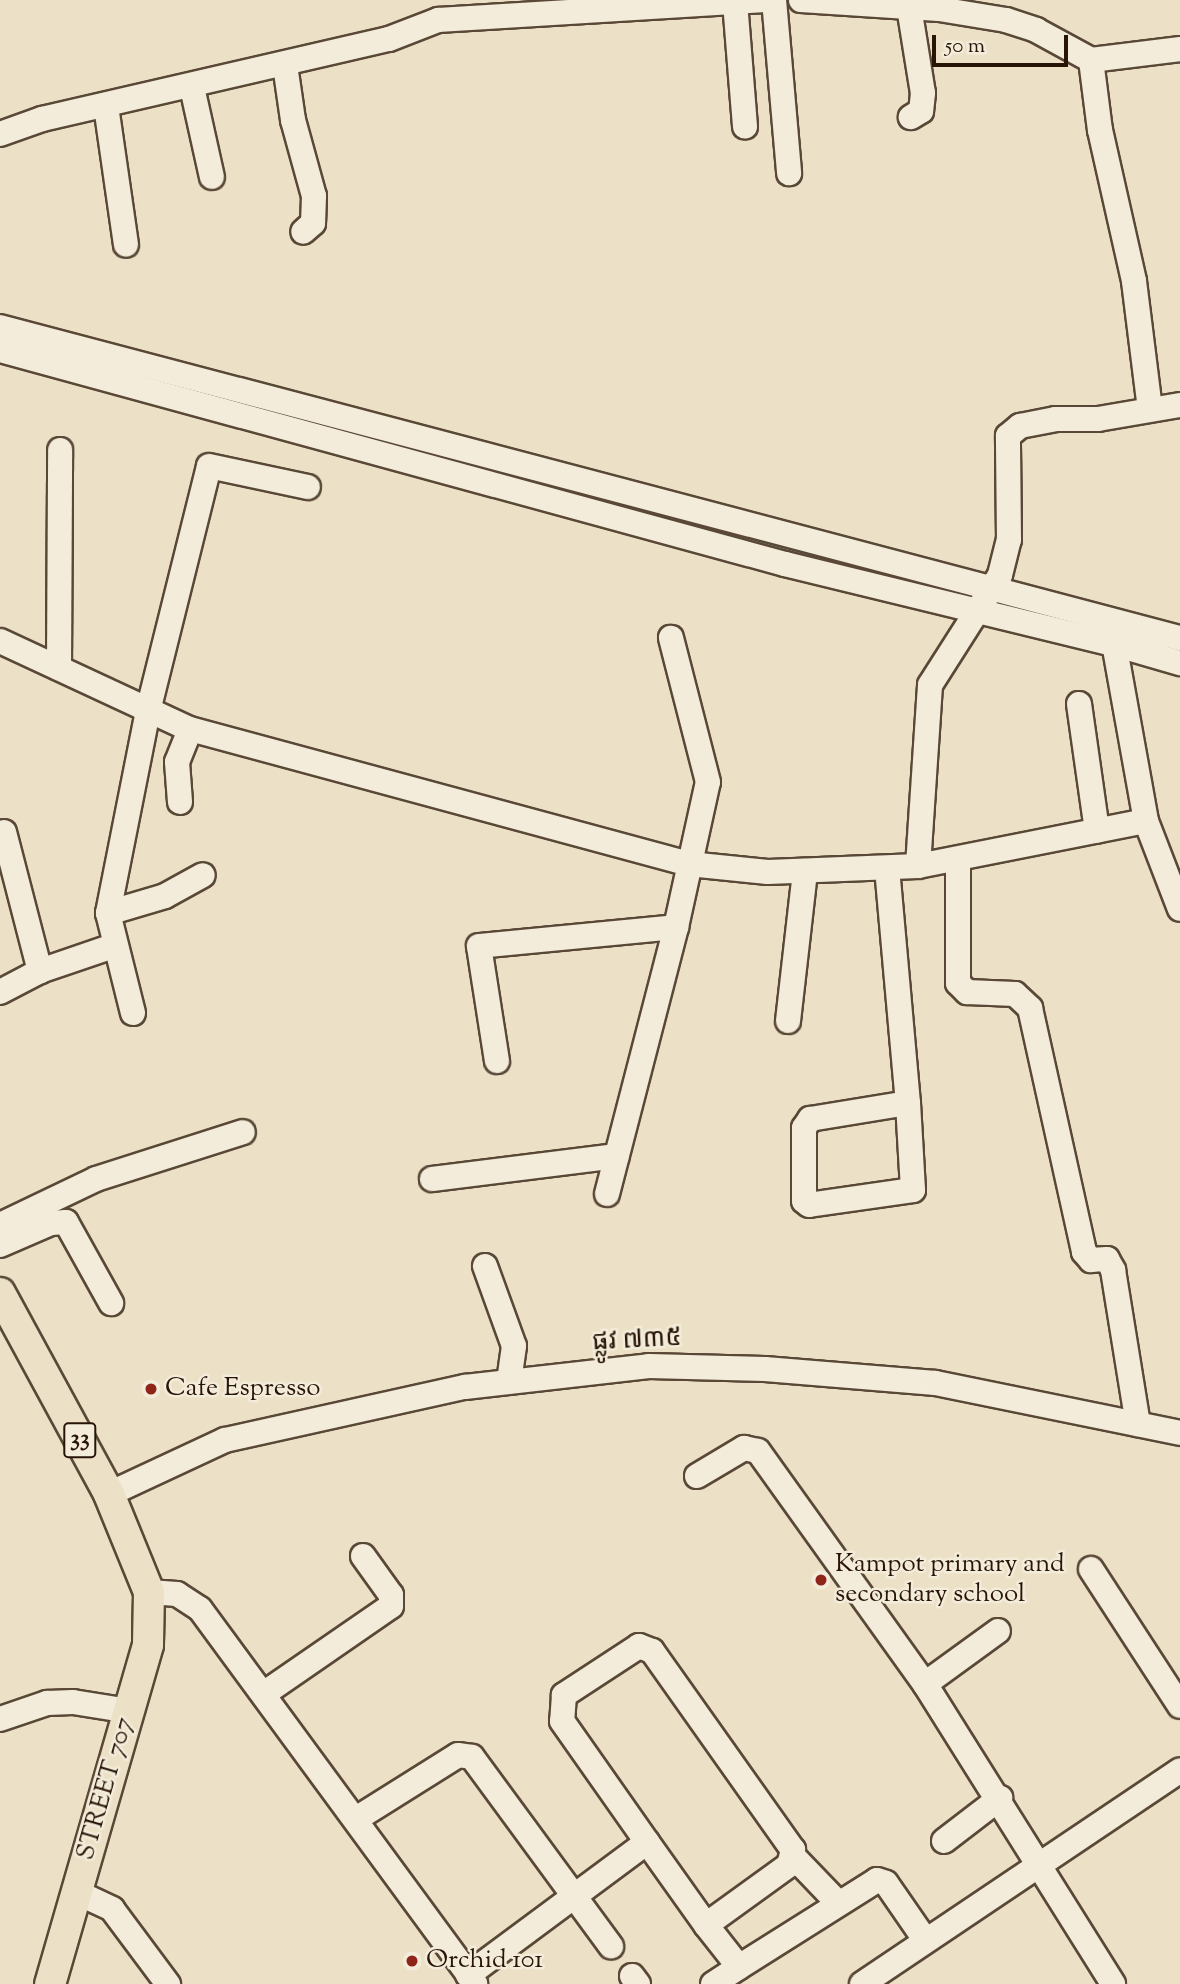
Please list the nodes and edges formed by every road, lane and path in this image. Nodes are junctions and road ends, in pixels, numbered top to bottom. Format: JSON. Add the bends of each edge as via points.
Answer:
{"nodes":[{"id":1,"x":765,"y":0,"type":"edge"},
{"id":2,"x":774,"y":0,"type":"edge"},
{"id":3,"x":801,"y":0,"type":"edge"},
{"id":4,"x":735,"y":2,"type":"junction"},
{"id":5,"x":939,"y":4,"type":"edge"},
{"id":6,"x":909,"y":7,"type":"junction"},
{"id":7,"x":561,"y":8,"type":"edge"},
{"id":8,"x":1180,"y":49,"type":"edge"},
{"id":9,"x":1091,"y":60,"type":"junction"},
{"id":10,"x":285,"y":65,"type":"junction"},
{"id":11,"x":192,"y":87,"type":"junction"},
{"id":12,"x":106,"y":106,"type":"junction"},
{"id":13,"x":911,"y":117,"type":"dead end"},
{"id":14,"x":745,"y":127,"type":"dead end"},
{"id":15,"x":0,"y":134,"type":"edge"},
{"id":16,"x":789,"y":173,"type":"dead end"},
{"id":17,"x":212,"y":177,"type":"dead end"},
{"id":18,"x":303,"y":232,"type":"dead end"},
{"id":19,"x":127,"y":245,"type":"dead end"},
{"id":20,"x":0,"y":327,"type":"edge"},
{"id":21,"x":0,"y":350,"type":"edge"},
{"id":22,"x":1180,"y":405,"type":"edge"},
{"id":23,"x":1150,"y":409,"type":"junction"},
{"id":24,"x":60,"y":450,"type":"dead end"},
{"id":25,"x":308,"y":487,"type":"dead end"},
{"id":26,"x":993,"y":588,"type":"junction"},
{"id":27,"x":976,"y":611,"type":"junction"},
{"id":28,"x":671,"y":638,"type":"dead end"},
{"id":29,"x":1180,"y":638,"type":"edge"},
{"id":30,"x":0,"y":642,"type":"edge"},
{"id":31,"x":1114,"y":644,"type":"junction"},
{"id":32,"x":1180,"y":663,"type":"edge"},
{"id":33,"x":59,"y":668,"type":"junction"},
{"id":34,"x":1079,"y":704,"type":"dead end"},
{"id":35,"x":148,"y":711,"type":"junction"},
{"id":36,"x":190,"y":729,"type":"junction"},
{"id":37,"x":180,"y":802,"type":"dead end"},
{"id":38,"x":1146,"y":821,"type":"junction"},
{"id":39,"x":1097,"y":831,"type":"junction"},
{"id":40,"x":4,"y":832,"type":"dead end"},
{"id":41,"x":958,"y":861,"type":"junction"},
{"id":42,"x":689,"y":864,"type":"junction"},
{"id":43,"x":918,"y":866,"type":"junction"},
{"id":44,"x":887,"y":868,"type":"junction"},
{"id":45,"x":805,"y":871,"type":"junction"},
{"id":46,"x":203,"y":875,"type":"dead end"},
{"id":47,"x":1175,"y":875,"type":"edge"},
{"id":48,"x":1180,"y":909,"type":"edge"},
{"id":49,"x":108,"y":913,"type":"junction"},
{"id":50,"x":676,"y":927,"type":"junction"},
{"id":51,"x":113,"y":946,"type":"junction"},
{"id":52,"x":40,"y":971,"type":"junction"},
{"id":53,"x":0,"y":992,"type":"edge"},
{"id":54,"x":133,"y":1013,"type":"dead end"},
{"id":55,"x":788,"y":1021,"type":"dead end"},
{"id":56,"x":497,"y":1061,"type":"dead end"},
{"id":57,"x":908,"y":1103,"type":"junction"},
{"id":58,"x":243,"y":1132,"type":"dead end"},
{"id":59,"x":617,"y":1156,"type":"junction"},
{"id":60,"x":432,"y":1179,"type":"dead end"},
{"id":61,"x":607,"y":1194,"type":"dead end"},
{"id":62,"x":0,"y":1225,"type":"edge"},
{"id":63,"x":0,"y":1245,"type":"edge"},
{"id":64,"x":485,"y":1266,"type":"dead end"},
{"id":65,"x":0,"y":1293,"type":"edge"},
{"id":66,"x":111,"y":1303,"type":"dead end"},
{"id":67,"x":509,"y":1382,"type":"junction"},
{"id":68,"x":1138,"y":1424,"type":"junction"},
{"id":69,"x":1180,"y":1433,"type":"edge"},
{"id":70,"x":696,"y":1476,"type":"dead end"},
{"id":71,"x":110,"y":1494,"type":"junction"},
{"id":72,"x":363,"y":1556,"type":"dead end"},
{"id":73,"x":1091,"y":1569,"type":"dead end"},
{"id":74,"x":149,"y":1592,"type":"junction"},
{"id":75,"x":998,"y":1631,"type":"dead end"},
{"id":76,"x":925,"y":1684,"type":"junction"},
{"id":77,"x":265,"y":1693,"type":"junction"},
{"id":78,"x":1180,"y":1706,"type":"edge"},
{"id":79,"x":129,"y":1711,"type":"junction"},
{"id":80,"x":0,"y":1719,"type":"edge"},
{"id":81,"x":1180,"y":1770,"type":"edge"},
{"id":82,"x":1000,"y":1798,"type":"junction"},
{"id":83,"x":356,"y":1819,"type":"junction"},
{"id":84,"x":944,"y":1841,"type":"dead end"},
{"id":85,"x":647,"y":1842,"type":"junction"},
{"id":86,"x":793,"y":1856,"type":"junction"},
{"id":87,"x":1040,"y":1864,"type":"junction"},
{"id":88,"x":76,"y":1892,"type":"junction"},
{"id":89,"x":572,"y":1897,"type":"junction"},
{"id":90,"x":838,"y":1903,"type":"junction"},
{"id":91,"x":706,"y":1925,"type":"junction"},
{"id":92,"x":926,"y":1941,"type":"junction"},
{"id":93,"x":611,"y":1946,"type":"dead end"},
{"id":94,"x":739,"y":1967,"type":"junction"},
{"id":95,"x":471,"y":1979,"type":"edge"},
{"id":96,"x":50,"y":1984,"type":"edge"},
{"id":97,"x":167,"y":1984,"type":"edge"},
{"id":98,"x":713,"y":1984,"type":"edge"},
{"id":99,"x":862,"y":1984,"type":"edge"},
{"id":100,"x":1113,"y":1984,"type":"edge"}],
"edges":[{"from":1,"to":4,"type":"street"},
{"from":2,"to":16,"type":"street"},
{"from":3,"to":6,"type":"street"},
{"from":4,"to":7,"type":"street"},
{"from":4,"to":14,"type":"street"},
{"from":5,"to":6,"type":"street"},
{"from":5,"to":9,"type":"street","via":[[1036,30]]},
{"from":6,"to":13,"type":"street","via":[[923,93],[921,111]]},
{"from":7,"to":10,"type":"street","via":[[438,20],[389,39]]},
{"from":8,"to":9,"type":"street"},
{"from":9,"to":23,"type":"street","via":[[1100,130],[1134,281]]},
{"from":10,"to":11,"type":"street"},
{"from":10,"to":18,"type":"street","via":[[293,120],[314,196],[313,223]]},
{"from":11,"to":12,"type":"street"},
{"from":11,"to":17,"type":"street"},
{"from":12,"to":15,"type":"street","via":[[42,119]]},
{"from":12,"to":19,"type":"street"},
{"from":20,"to":26,"type":"street"},
{"from":21,"to":27,"type":"street","via":[[772,561]]},
{"from":22,"to":23,"type":"street"},
{"from":23,"to":26,"type":"street","via":[[1098,419],[1055,419],[1012,430],[1004,447],[1009,540]]},
{"from":24,"to":33,"type":"street"},
{"from":25,"to":35,"type":"street","via":[[209,466]]},
{"from":26,"to":27,"type":"street"},
{"from":26,"to":29,"type":"street"},
{"from":27,"to":31,"type":"street"},
{"from":27,"to":43,"type":"street","via":[[930,685]]},
{"from":28,"to":42,"type":"street","via":[[708,782]]},
{"from":30,"to":33,"type":"street"},
{"from":31,"to":32,"type":"street"},
{"from":31,"to":38,"type":"street"},
{"from":33,"to":35,"type":"street"},
{"from":34,"to":39,"type":"street"},
{"from":35,"to":36,"type":"street"},
{"from":35,"to":49,"type":"street"},
{"from":36,"to":37,"type":"street","via":[[177,762]]},
{"from":36,"to":42,"type":"street"},
{"from":38,"to":39,"type":"street"},
{"from":38,"to":47,"type":"street"},
{"from":39,"to":41,"type":"street"},
{"from":40,"to":52,"type":"street"},
{"from":41,"to":43,"type":"street"},
{"from":41,"to":68,"type":"street","via":[[958,983],[967,992],[1015,995],[1030,1008],[1084,1252],[1091,1260],[1107,1259],[1114,1270]]},
{"from":42,"to":45,"type":"street"},
{"from":42,"to":50,"type":"street"},
{"from":43,"to":44,"type":"street"},
{"from":44,"to":45,"type":"street"},
{"from":44,"to":57,"type":"street"},
{"from":45,"to":55,"type":"street"},
{"from":46,"to":49,"type":"street","via":[[165,896]]},
{"from":47,"to":48,"type":"street"},
{"from":49,"to":51,"type":"street"},
{"from":50,"to":56,"type":"street","via":[[479,946]]},
{"from":50,"to":59,"type":"street"},
{"from":51,"to":52,"type":"street"},
{"from":51,"to":54,"type":"street"},
{"from":52,"to":53,"type":"street"},
{"from":57,"to":57,"type":"street","via":[[810,1119],[804,1128],[804,1201],[809,1205],[913,1190]]},
{"from":58,"to":62,"type":"street","via":[[96,1179]]},
{"from":59,"to":60,"type":"street"},
{"from":59,"to":61,"type":"street"},
{"from":63,"to":66,"type":"street","via":[[51,1223],[66,1222]]},
{"from":64,"to":67,"type":"street","via":[[513,1346]]},
{"from":65,"to":71,"type":"main road","number":"33"},
{"from":67,"to":68,"type":"street","name":"ផ្លូវ ៧៣៥","via":[[649,1366],[765,1369],[935,1383]]},
{"from":67,"to":71,"type":"street","name":"ផ្លូវ ៧៣៥","via":[[464,1387],[225,1440]]},
{"from":68,"to":69,"type":"street","name":"ផ្លូវ ៧៣៥"},
{"from":70,"to":76,"type":"street","via":[[744,1448],[756,1448]]},
{"from":71,"to":74,"type":"main road","number":"33"},
{"from":72,"to":77,"type":"street","via":[[391,1595],[391,1606]]},
{"from":73,"to":78,"type":"street"},
{"from":74,"to":77,"type":"street","via":[[177,1594],[200,1609]]},
{"from":74,"to":79,"type":"main road","name":"STREET 707","via":[[148,1645]]},
{"from":75,"to":76,"type":"street"},
{"from":76,"to":82,"type":"street"},
{"from":77,"to":83,"type":"street"},
{"from":79,"to":80,"type":"street","via":[[60,1703]]},
{"from":79,"to":88,"type":"main road","name":"STREET 707"},
{"from":81,"to":87,"type":"street"},
{"from":82,"to":84,"type":"street"},
{"from":82,"to":87,"type":"street"},
{"from":83,"to":89,"type":"street","via":[[465,1754],[472,1757]]},
{"from":83,"to":95,"type":"street"},
{"from":85,"to":86,"type":"street","via":[[560,1713],[564,1695],[572,1688],[639,1646],[648,1648],[660,1662],[791,1845]]},
{"from":85,"to":89,"type":"street"},
{"from":85,"to":91,"type":"street"},
{"from":86,"to":90,"type":"street"},
{"from":86,"to":91,"type":"street","via":[[789,1866]]},
{"from":87,"to":92,"type":"street"},
{"from":87,"to":100,"type":"street"},
{"from":88,"to":96,"type":"main road","name":"STREET 707"},
{"from":88,"to":97,"type":"street","via":[[112,1909]]},
{"from":89,"to":93,"type":"street"},
{"from":89,"to":95,"type":"street"},
{"from":90,"to":92,"type":"street","via":[[865,1884],[886,1883]]},
{"from":90,"to":94,"type":"street"},
{"from":91,"to":94,"type":"street"},
{"from":92,"to":99,"type":"street"},
{"from":94,"to":98,"type":"street"}]}
